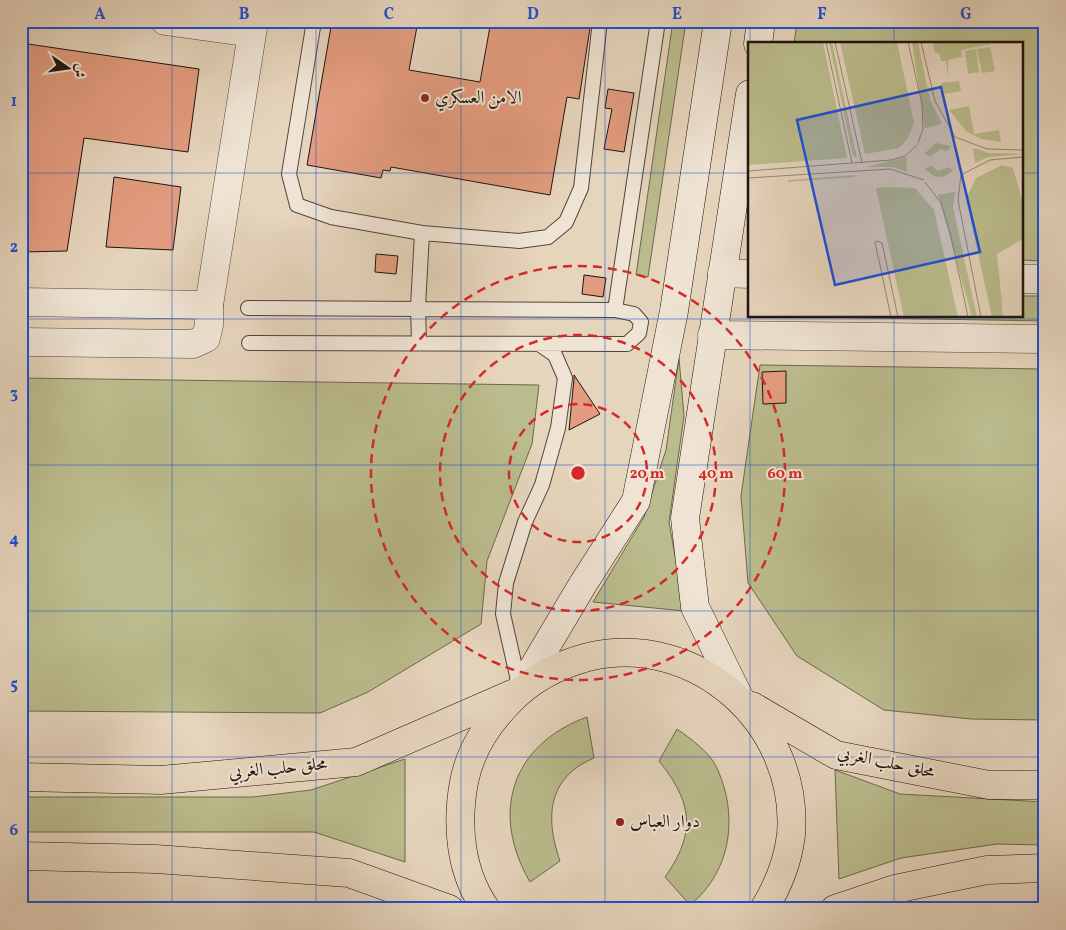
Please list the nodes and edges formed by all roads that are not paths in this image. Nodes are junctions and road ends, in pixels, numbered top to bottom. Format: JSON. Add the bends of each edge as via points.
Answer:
{"nodes":[{"id":1,"x":165,"y":21,"type":"edge"},
{"id":2,"x":314,"y":21,"type":"edge"},
{"id":3,"x":600,"y":21,"type":"edge"},
{"id":4,"x":658,"y":21,"type":"edge"},
{"id":5,"x":718,"y":21,"type":"edge"},
{"id":6,"x":761,"y":21,"type":"edge"},
{"id":7,"x":253,"y":27,"type":"edge"},
{"id":8,"x":758,"y":42,"type":"edge"},
{"id":9,"x":748,"y":107,"type":"edge"},
{"id":10,"x":422,"y":233,"type":"junction"},
{"id":11,"x":722,"y":273,"type":"junction"},
{"id":12,"x":748,"y":274,"type":"edge"},
{"id":13,"x":1024,"y":278,"type":"edge"},
{"id":14,"x":1045,"y":279,"type":"edge"},
{"id":15,"x":21,"y":302,"type":"edge"},
{"id":16,"x":209,"y":305,"type":"junction"},
{"id":17,"x":248,"y":308,"type":"dead end"},
{"id":18,"x":418,"y":308,"type":"junction"},
{"id":19,"x":615,"y":310,"type":"junction"},
{"id":20,"x":712,"y":336,"type":"junction"},
{"id":21,"x":1045,"y":339,"type":"edge"},
{"id":22,"x":21,"y":342,"type":"edge"},
{"id":23,"x":419,"y":342,"type":"junction"},
{"id":24,"x":249,"y":343,"type":"dead end"},
{"id":25,"x":539,"y":344,"type":"junction"},
{"id":26,"x":520,"y":690,"type":"junction"},
{"id":27,"x":740,"y":699,"type":"junction"},
{"id":28,"x":21,"y":777,"type":"edge"},
{"id":29,"x":1045,"y":785,"type":"edge"},
{"id":30,"x":21,"y":856,"type":"edge"},
{"id":31,"x":1045,"y":868,"type":"edge"},
{"id":32,"x":450,"y":909,"type":"edge"},
{"id":33,"x":486,"y":909,"type":"edge"},
{"id":34,"x":764,"y":909,"type":"edge"},
{"id":35,"x":835,"y":909,"type":"edge"}],
"edges":[{"from":1,"to":7,"type":"main road"},
{"from":2,"to":10,"type":"lane","via":[[289,174],[296,205],[331,216]]},
{"from":3,"to":10,"type":"lane","via":[[581,188],[566,222],[548,237],[519,241]]},
{"from":4,"to":19,"type":"lane"},
{"from":5,"to":26,"type":"main road","via":[[674,310],[636,501]]},
{"from":6,"to":8,"type":"main road"},
{"from":7,"to":16,"type":"main road"},
{"from":9,"to":11,"type":"main road"},
{"from":10,"to":18,"type":"lane"},
{"from":11,"to":12,"type":"main road"},
{"from":11,"to":20,"type":"main road"},
{"from":13,"to":14,"type":"main road"},
{"from":15,"to":16,"type":"main road"},
{"from":16,"to":22,"type":"main road","via":[[210,325],[206,338],[193,344]]},
{"from":17,"to":18,"type":"lane"},
{"from":18,"to":19,"type":"lane"},
{"from":18,"to":23,"type":"lane"},
{"from":19,"to":25,"type":"lane","via":[[634,314],[641,322],[639,333],[627,344]]},
{"from":20,"to":21,"type":"main road"},
{"from":20,"to":27,"type":"main road","via":[[685,518],[694,607]]},
{"from":23,"to":24,"type":"lane"},
{"from":23,"to":25,"type":"lane"},
{"from":25,"to":26,"type":"lane","via":[[554,355],[565,378],[558,428],[542,485],[525,522],[506,583],[503,614]]},
{"from":26,"to":27,"type":"highway","via":[[545,673],[572,661],[602,654],[632,653],[662,656],[690,666],[717,680]]},
{"from":26,"to":28,"type":"highway","name":"محلق حلب الغربي","via":[[356,762],[162,780]]},
{"from":26,"to":33,"type":"highway","via":[[497,714],[479,742],[466,772],[460,805],[460,838],[467,870]]},
{"from":27,"to":29,"type":"highway","name":"محلق حلب الغربي","via":[[836,755],[989,785]]},
{"from":27,"to":34,"type":"highway","via":[[760,721],[775,747],[786,775],[790,805],[791,835],[785,864]]},
{"from":30,"to":32,"type":"highway","via":[[156,859],[349,873]]},
{"from":31,"to":35,"type":"highway","via":[[987,870],[895,889]]}]}
